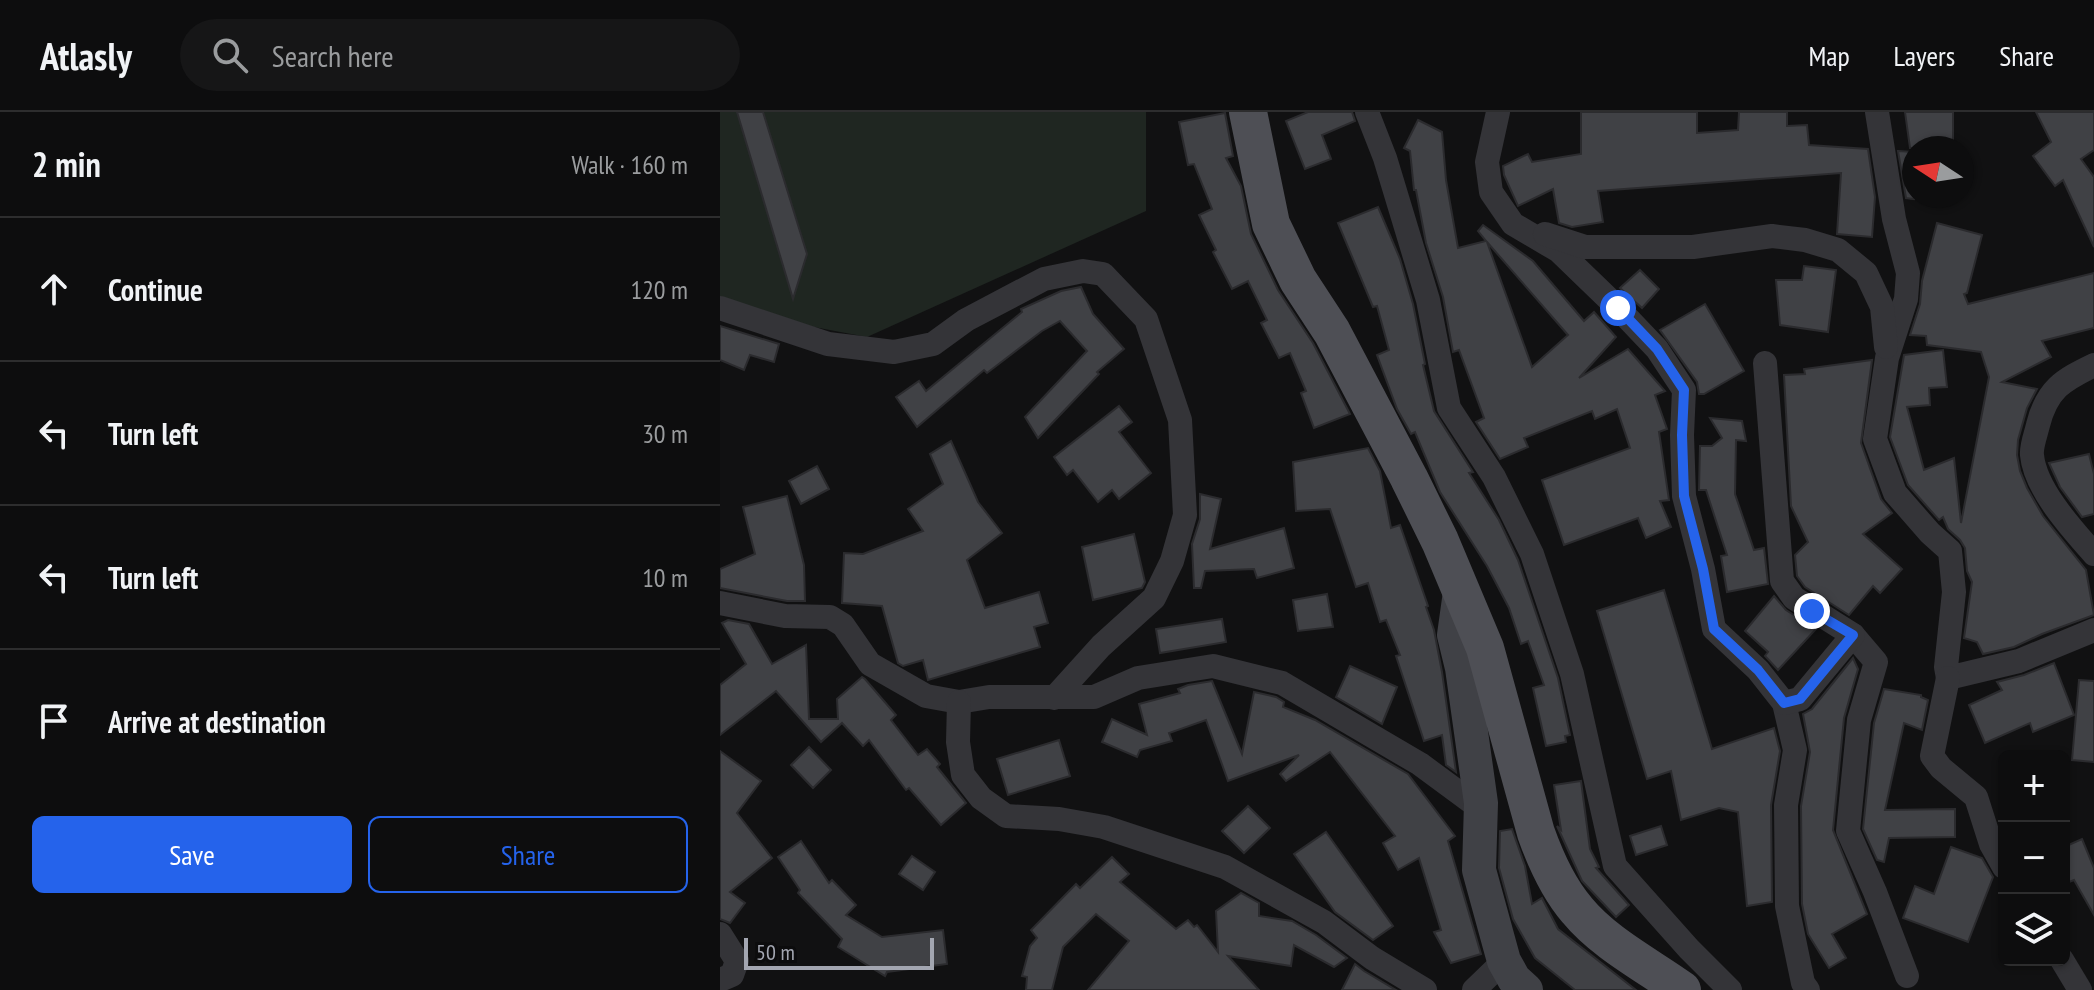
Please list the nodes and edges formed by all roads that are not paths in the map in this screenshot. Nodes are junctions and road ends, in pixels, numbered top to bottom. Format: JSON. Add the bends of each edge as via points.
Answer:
{"nodes":[{"id":1,"x":1248,"y":112,"type":"edge"},
{"id":2,"x":1367,"y":112,"type":"edge"},
{"id":3,"x":1498,"y":112,"type":"edge"},
{"id":4,"x":1877,"y":112,"type":"edge"},
{"id":5,"x":1513,"y":224,"type":"junction"},
{"id":6,"x":720,"y":308,"type":"edge"},
{"id":7,"x":1887,"y":358,"type":"junction"},
{"id":8,"x":1765,"y":363,"type":"dead end"},
{"id":9,"x":2094,"y":365,"type":"edge"},
{"id":10,"x":2094,"y":554,"type":"edge"},
{"id":11,"x":1460,"y":592,"type":"junction"},
{"id":12,"x":720,"y":603,"type":"edge"},
{"id":13,"x":2094,"y":630,"type":"edge"},
{"id":14,"x":1853,"y":635,"type":"junction"},
{"id":15,"x":1948,"y":678,"type":"junction"},
{"id":16,"x":1054,"y":698,"type":"junction"},
{"id":17,"x":959,"y":702,"type":"junction"},
{"id":18,"x":1784,"y":703,"type":"junction"},
{"id":19,"x":1481,"y":809,"type":"junction"},
{"id":20,"x":1998,"y":856,"type":"edge"},
{"id":21,"x":720,"y":934,"type":"edge"},
{"id":22,"x":1504,"y":961,"type":"junction"},
{"id":23,"x":2066,"y":966,"type":"edge"},
{"id":24,"x":1907,"y":976,"type":"dead end"},
{"id":25,"x":720,"y":980,"type":"edge"},
{"id":26,"x":1425,"y":990,"type":"edge"},
{"id":27,"x":1474,"y":990,"type":"edge"},
{"id":28,"x":1526,"y":990,"type":"edge"},
{"id":29,"x":1682,"y":990,"type":"edge"},
{"id":30,"x":1730,"y":990,"type":"edge"},
{"id":31,"x":1808,"y":990,"type":"edge"},
{"id":32,"x":2080,"y":990,"type":"edge"}],
"edges":[{"from":1,"to":11,"type":"main road","via":[[1271,224],[1409,478]]},
{"from":2,"to":30,"type":"street","via":[[1428,300],[1449,408],[1494,477],[1532,554],[1567,659],[1615,866]]},
{"from":3,"to":5,"type":"street","via":[[1487,162],[1491,192]]},
{"from":4,"to":7,"type":"street","via":[[1908,273],[1906,299]]},
{"from":5,"to":7,"type":"street","via":[[1585,247],[1693,247],[1772,236],[1838,250],[1866,273],[1882,307]]},
{"from":5,"to":18,"type":"street","via":[[1559,251],[1657,349],[1684,390],[1684,496],[1714,629]]},
{"from":6,"to":16,"type":"street","via":[[828,344],[894,352],[933,344],[966,320],[1044,279],[1083,271],[1103,274],[1146,319],[1180,420],[1185,515],[1154,598]]},
{"from":7,"to":15,"type":"street","via":[[1875,439],[1895,493],[1950,551],[1954,592]]},
{"from":8,"to":14,"type":"street","via":[[1782,581],[1794,598]]},
{"from":9,"to":10,"type":"street","via":[[2062,380],[2047,400],[2032,454],[2040,482]]},
{"from":11,"to":19,"type":"main road","via":[[1454,635]]},
{"from":11,"to":29,"type":"main road","via":[[1485,648],[1547,862],[1578,911],[1601,933]]},
{"from":12,"to":17,"type":"street","via":[[785,616],[830,617],[843,625],[870,664],[926,696]]},
{"from":13,"to":15,"type":"street","via":[[2019,661]]},
{"from":14,"to":18,"type":"street","via":[[1800,699]]},
{"from":14,"to":24,"type":"street","via":[[1876,662],[1859,720],[1848,831]]},
{"from":15,"to":20,"type":"street","via":[[1932,756],[1976,797]]},
{"from":16,"to":17,"type":"street"},
{"from":16,"to":19,"type":"street","via":[[1094,697],[1138,678],[1213,666],[1282,683],[1420,764]]},
{"from":17,"to":26,"type":"street","via":[[963,775],[981,798],[1006,816],[1104,827],[1225,867],[1324,922]]},
{"from":18,"to":31,"type":"street","via":[[1795,750],[1786,805],[1787,906]]},
{"from":19,"to":22,"type":"main road","via":[[1479,870]]},
{"from":21,"to":25,"type":"street","via":[[737,961],[732,975]]},
{"from":22,"to":27,"type":"street"},
{"from":22,"to":28,"type":"main road"},
{"from":23,"to":32,"type":"street"}]}
